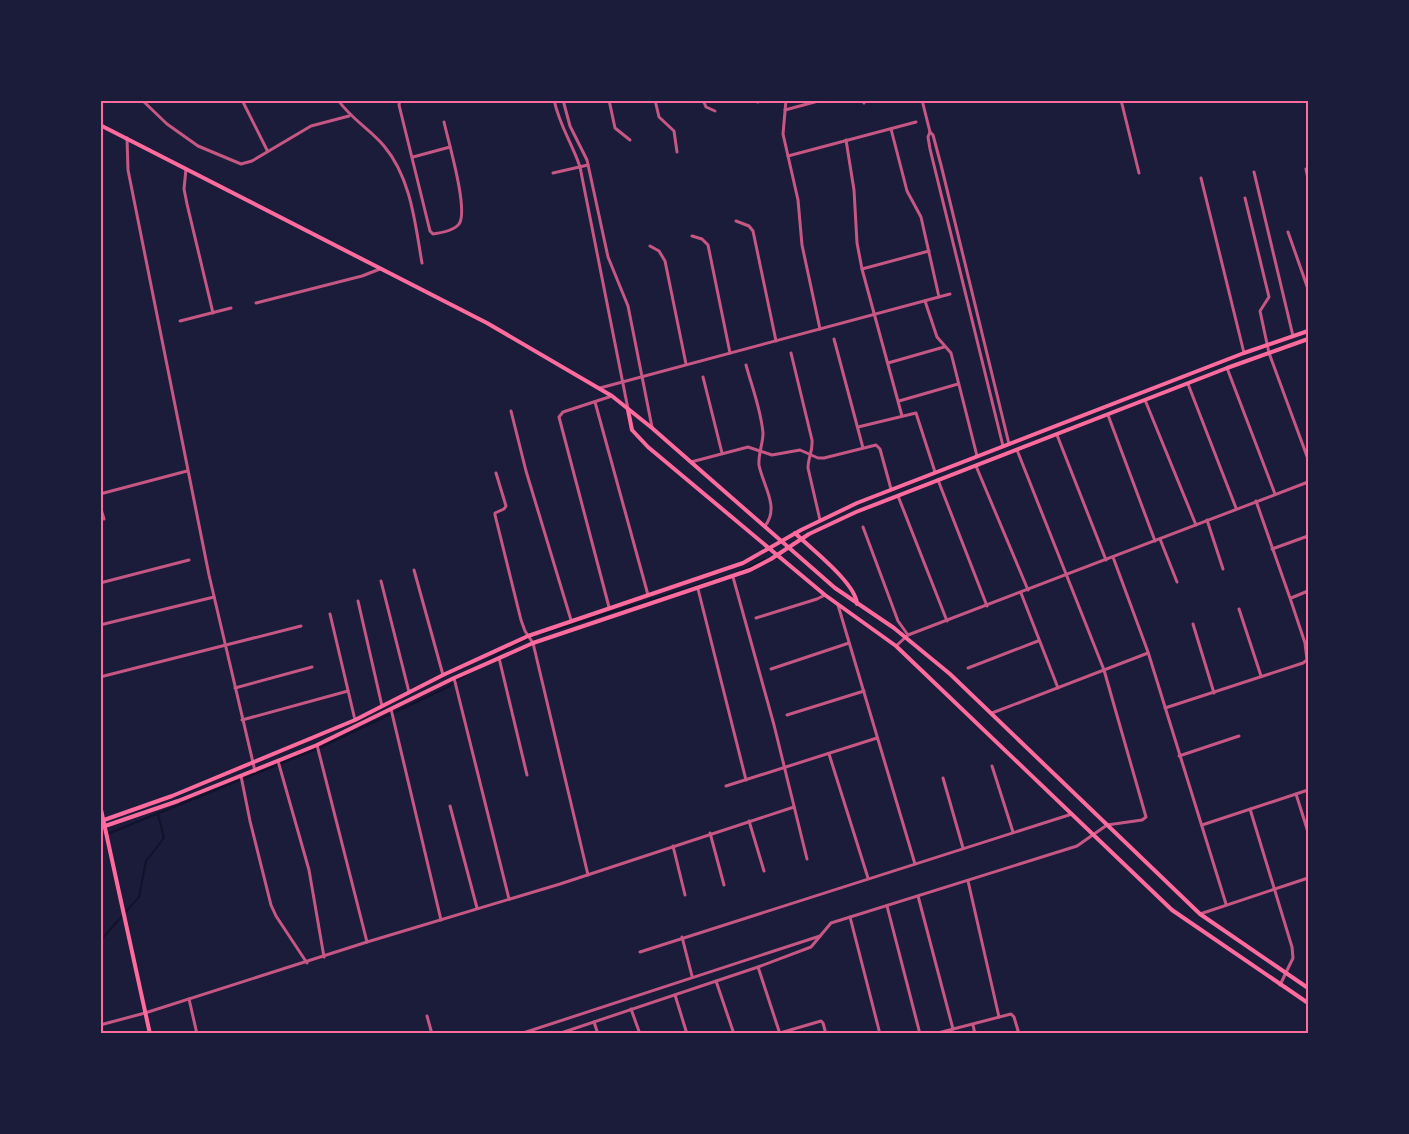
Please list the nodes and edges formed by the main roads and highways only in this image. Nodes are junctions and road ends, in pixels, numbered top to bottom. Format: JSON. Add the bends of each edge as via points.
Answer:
{"nodes":[{"id":1,"x":100,"y":125,"type":"edge"},
{"id":2,"x":1308,"y":331,"type":"edge"},
{"id":3,"x":1308,"y":339,"type":"edge"},
{"id":4,"x":628,"y":409,"type":"junction"},
{"id":5,"x":795,"y":533,"type":"junction"},
{"id":6,"x":801,"y":539,"type":"junction"},
{"id":7,"x":781,"y":541,"type":"junction"},
{"id":8,"x":770,"y":548,"type":"junction"},
{"id":9,"x":788,"y":548,"type":"junction"},
{"id":10,"x":777,"y":555,"type":"junction"},
{"id":11,"x":857,"y":604,"type":"junction"},
{"id":12,"x":100,"y":805,"type":"edge"},
{"id":13,"x":102,"y":821,"type":"edge"},
{"id":14,"x":105,"y":826,"type":"junction"},
{"id":15,"x":1308,"y":988,"type":"edge"},
{"id":16,"x":1308,"y":1003,"type":"edge"},
{"id":17,"x":150,"y":1034,"type":"edge"}],
"edges":[{"from":1,"to":4,"type":"main road","via":[[487,323],[600,388]]},
{"from":2,"to":5,"type":"main road","via":[[891,489]]},
{"from":3,"to":6,"type":"main road","via":[[938,480],[825,525]]},
{"from":4,"to":7,"type":"main road"},
{"from":4,"to":8,"type":"main road","via":[[633,433]]},
{"from":5,"to":6,"type":"main road"},
{"from":5,"to":7,"type":"main road"},
{"from":6,"to":9,"type":"main road"},
{"from":6,"to":11,"type":"main road","via":[[848,584]]},
{"from":7,"to":8,"type":"main road"},
{"from":7,"to":9,"type":"main road"},
{"from":8,"to":10,"type":"main road"},
{"from":8,"to":13,"type":"main road","via":[[743,563],[528,636],[355,720]]},
{"from":9,"to":10,"type":"main road"},
{"from":9,"to":11,"type":"main road"},
{"from":10,"to":14,"type":"main road","via":[[733,577],[533,643],[317,745]]},
{"from":10,"to":16,"type":"main road","via":[[896,646],[1172,910]]},
{"from":11,"to":15,"type":"main road","via":[[907,636],[950,674],[1200,914]]},
{"from":12,"to":13,"type":"main road"},
{"from":13,"to":14,"type":"main road"},
{"from":14,"to":17,"type":"main road"}]}
